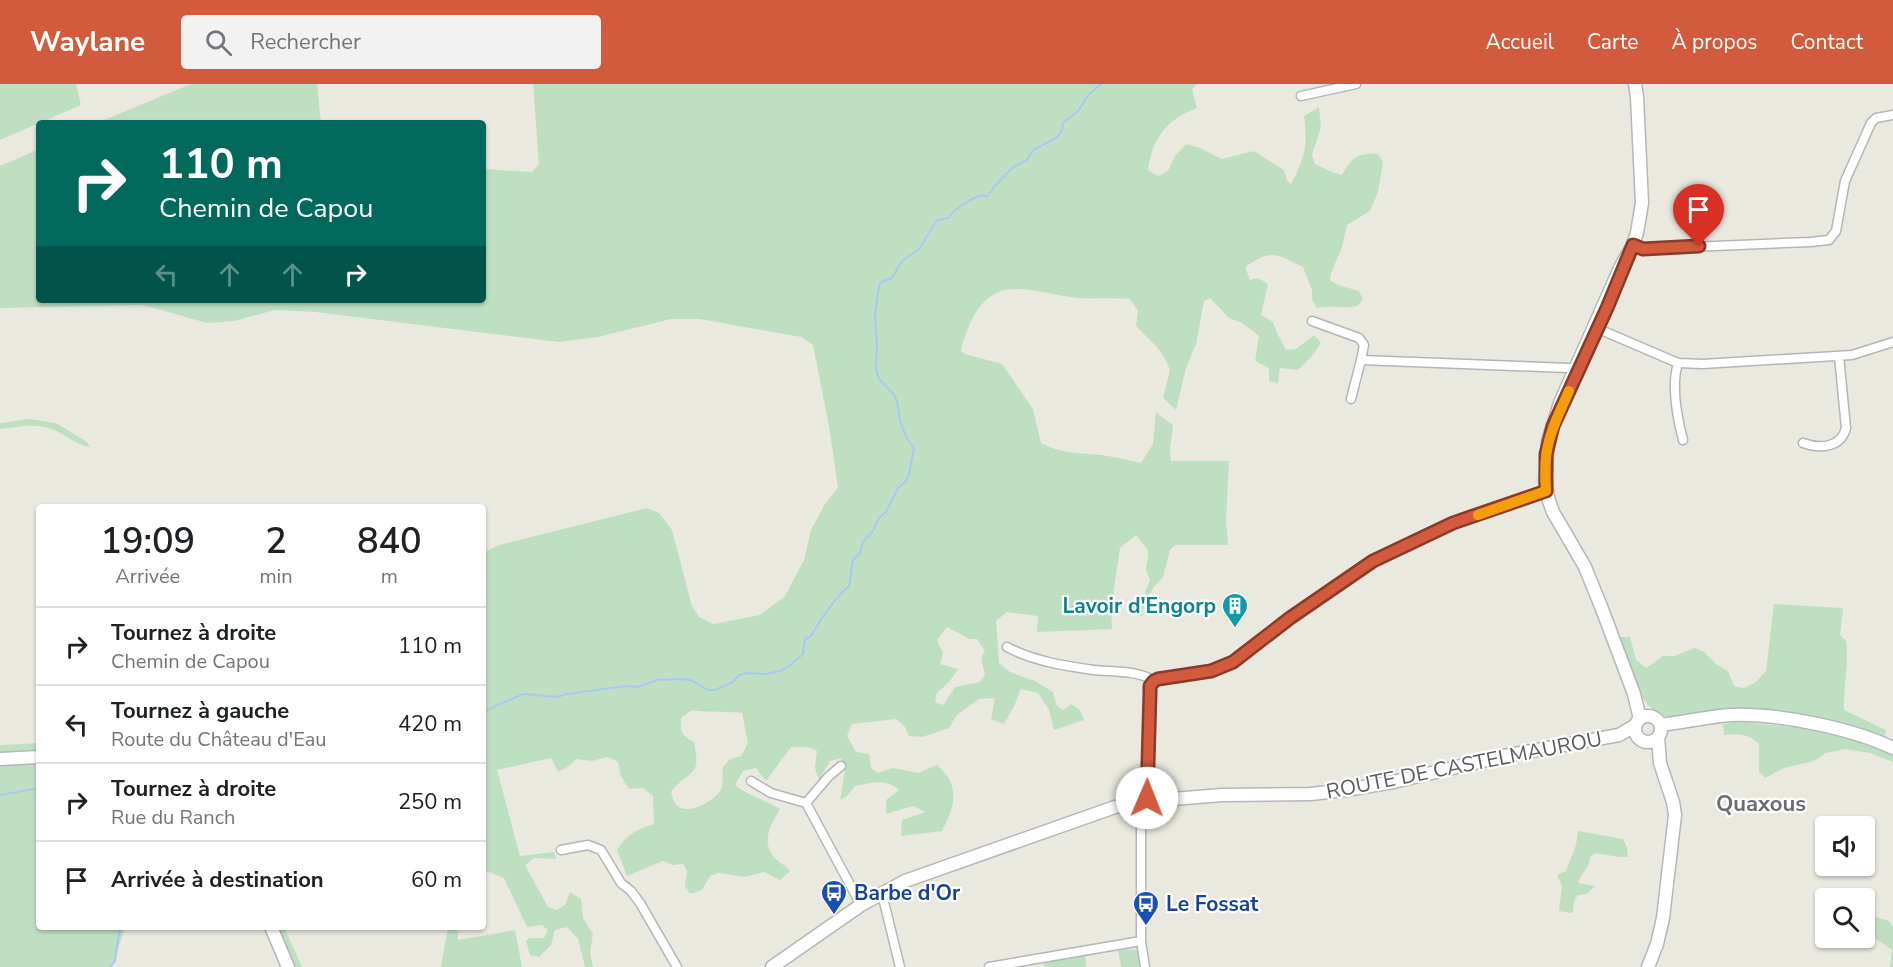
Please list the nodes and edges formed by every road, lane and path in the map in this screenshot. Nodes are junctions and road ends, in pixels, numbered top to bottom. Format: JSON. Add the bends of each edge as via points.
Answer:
{"nodes":[{"id":1,"x":1356,"y":84,"type":"edge"},
{"id":2,"x":1636,"y":84,"type":"edge"},
{"id":3,"x":1301,"y":96,"type":"dead end"},
{"id":4,"x":1893,"y":116,"type":"edge"},
{"id":5,"x":1633,"y":245,"type":"junction"},
{"id":6,"x":1312,"y":321,"type":"dead end"},
{"id":7,"x":1596,"y":327,"type":"junction"},
{"id":8,"x":1893,"y":342,"type":"edge"},
{"id":9,"x":1839,"y":356,"type":"junction"},
{"id":10,"x":1361,"y":360,"type":"junction"},
{"id":11,"x":1678,"y":363,"type":"junction"},
{"id":12,"x":1576,"y":370,"type":"junction"},
{"id":13,"x":1351,"y":399,"type":"dead end"},
{"id":14,"x":1683,"y":440,"type":"dead end"},
{"id":15,"x":1803,"y":443,"type":"dead end"},
{"id":16,"x":1546,"y":491,"type":"junction"},
{"id":17,"x":1008,"y":647,"type":"dead end"},
{"id":18,"x":1154,"y":681,"type":"junction"},
{"id":19,"x":1647,"y":729,"type":"junction"},
{"id":20,"x":1893,"y":748,"type":"edge"},
{"id":21,"x":36,"y":758,"type":"edge"},
{"id":22,"x":0,"y":759,"type":"edge"},
{"id":23,"x":841,"y":766,"type":"dead end"},
{"id":24,"x":751,"y":781,"type":"dead end"},
{"id":25,"x":1144,"y":802,"type":"junction"},
{"id":26,"x":806,"y":803,"type":"junction"},
{"id":27,"x":561,"y":850,"type":"dead end"},
{"id":28,"x":880,"y":894,"type":"junction"},
{"id":29,"x":861,"y":905,"type":"junction"},
{"id":30,"x":272,"y":930,"type":"edge"},
{"id":31,"x":1142,"y":942,"type":"junction"},
{"id":32,"x":288,"y":967,"type":"edge"},
{"id":33,"x":677,"y":967,"type":"edge"},
{"id":34,"x":772,"y":967,"type":"edge"},
{"id":35,"x":900,"y":967,"type":"edge"},
{"id":36,"x":989,"y":967,"type":"edge"},
{"id":37,"x":1144,"y":967,"type":"edge"},
{"id":38,"x":1648,"y":967,"type":"edge"}],
"edges":[{"from":1,"to":3,"type":"street"},
{"from":2,"to":5,"type":"street","via":[[1642,203]]},
{"from":4,"to":5,"type":"street","via":[[1876,118],[1871,123],[1845,181],[1836,231],[1829,240],[1643,249]]},
{"from":5,"to":7,"type":"street"},
{"from":6,"to":10,"type":"street","via":[[1359,338],[1364,345]]},
{"from":7,"to":11,"type":"street"},
{"from":7,"to":12,"type":"street"},
{"from":8,"to":9,"type":"street","via":[[1867,352]]},
{"from":9,"to":11,"type":"street"},
{"from":9,"to":15,"type":"street","via":[[1844,435],[1826,447]]},
{"from":10,"to":12,"type":"street"},
{"from":10,"to":13,"type":"street"},
{"from":11,"to":14,"type":"street","via":[[1678,422]]},
{"from":12,"to":16,"type":"street","via":[[1560,403],[1546,454]]},
{"from":16,"to":18,"type":"street","via":[[1453,523],[1373,561],[1221,668]]},
{"from":16,"to":19,"type":"street","via":[[1559,524],[1585,567]]},
{"from":17,"to":18,"type":"street","via":[[1054,663],[1141,675]]},
{"from":18,"to":25,"type":"street","via":[[1150,686]]},
{"from":19,"to":20,"type":"street","via":[[1731,715],[1755,716],[1834,728]]},
{"from":19,"to":25,"type":"street","name":"ROUTE DE CASTELMAUROU","via":[[1346,790]]},
{"from":19,"to":38,"type":"street","via":[[1675,815],[1663,918]]},
{"from":21,"to":22,"type":"street"},
{"from":23,"to":26,"type":"street"},
{"from":24,"to":26,"type":"street"},
{"from":25,"to":28,"type":"street","name":"ROUTE DE CASTELMAUROU","via":[[1115,807],[1026,838]]},
{"from":25,"to":31,"type":"street"},
{"from":26,"to":29,"type":"street"},
{"from":27,"to":33,"type":"street","via":[[588,845],[601,850],[621,883],[640,903]]},
{"from":28,"to":29,"type":"street","name":"ROUTE DE CASTELMAUROU"},
{"from":28,"to":35,"type":"street"},
{"from":29,"to":34,"type":"street","name":"ROUTE DE CASTELMAUROU"},
{"from":30,"to":32,"type":"street"},
{"from":31,"to":36,"type":"street"},
{"from":31,"to":37,"type":"street"}]}
